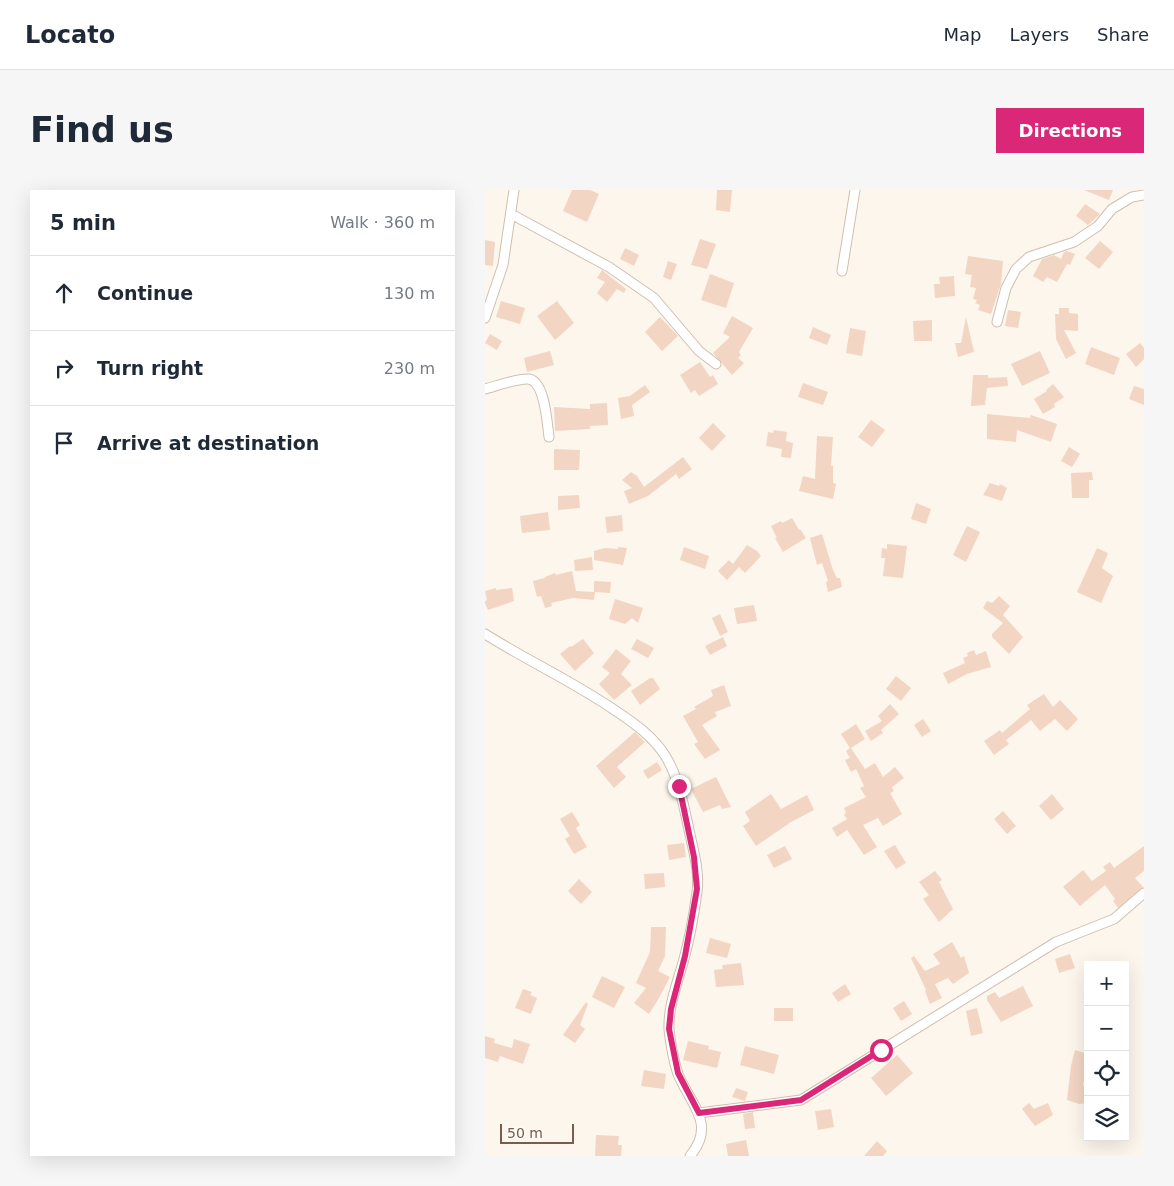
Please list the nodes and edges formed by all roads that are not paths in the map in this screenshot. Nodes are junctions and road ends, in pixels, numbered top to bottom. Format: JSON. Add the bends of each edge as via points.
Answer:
{"nodes":[{"id":1,"x":514,"y":190,"type":"edge"},
{"id":2,"x":855,"y":190,"type":"edge"},
{"id":3,"x":1144,"y":195,"type":"edge"},
{"id":4,"x":511,"y":214,"type":"junction"},
{"id":5,"x":842,"y":271,"type":"dead end"},
{"id":6,"x":485,"y":318,"type":"edge"},
{"id":7,"x":997,"y":322,"type":"dead end"},
{"id":8,"x":716,"y":364,"type":"dead end"},
{"id":9,"x":485,"y":389,"type":"edge"},
{"id":10,"x":549,"y":437,"type":"dead end"},
{"id":11,"x":485,"y":634,"type":"edge"},
{"id":12,"x":1144,"y":893,"type":"edge"},
{"id":13,"x":699,"y":1113,"type":"junction"},
{"id":14,"x":690,"y":1156,"type":"edge"}],
"edges":[{"from":1,"to":4,"type":"street"},
{"from":2,"to":5,"type":"street"},
{"from":3,"to":7,"type":"street","via":[[1132,197],[1112,209],[1099,226],[1074,242],[1029,257],[1016,269],[1006,288]]},
{"from":4,"to":6,"type":"street","via":[[503,265]]},
{"from":4,"to":8,"type":"street","via":[[609,267],[654,298],[699,351]]},
{"from":9,"to":10,"type":"street","via":[[527,379],[535,381],[543,398]]},
{"from":11,"to":13,"type":"street","via":[[605,703],[635,724],[661,750],[675,776],[694,857],[697,889],[669,1029],[678,1073]]},
{"from":12,"to":13,"type":"street","via":[[1115,919],[1056,942],[801,1100]]},
{"from":13,"to":14,"type":"street","via":[[701,1135]]}]}
